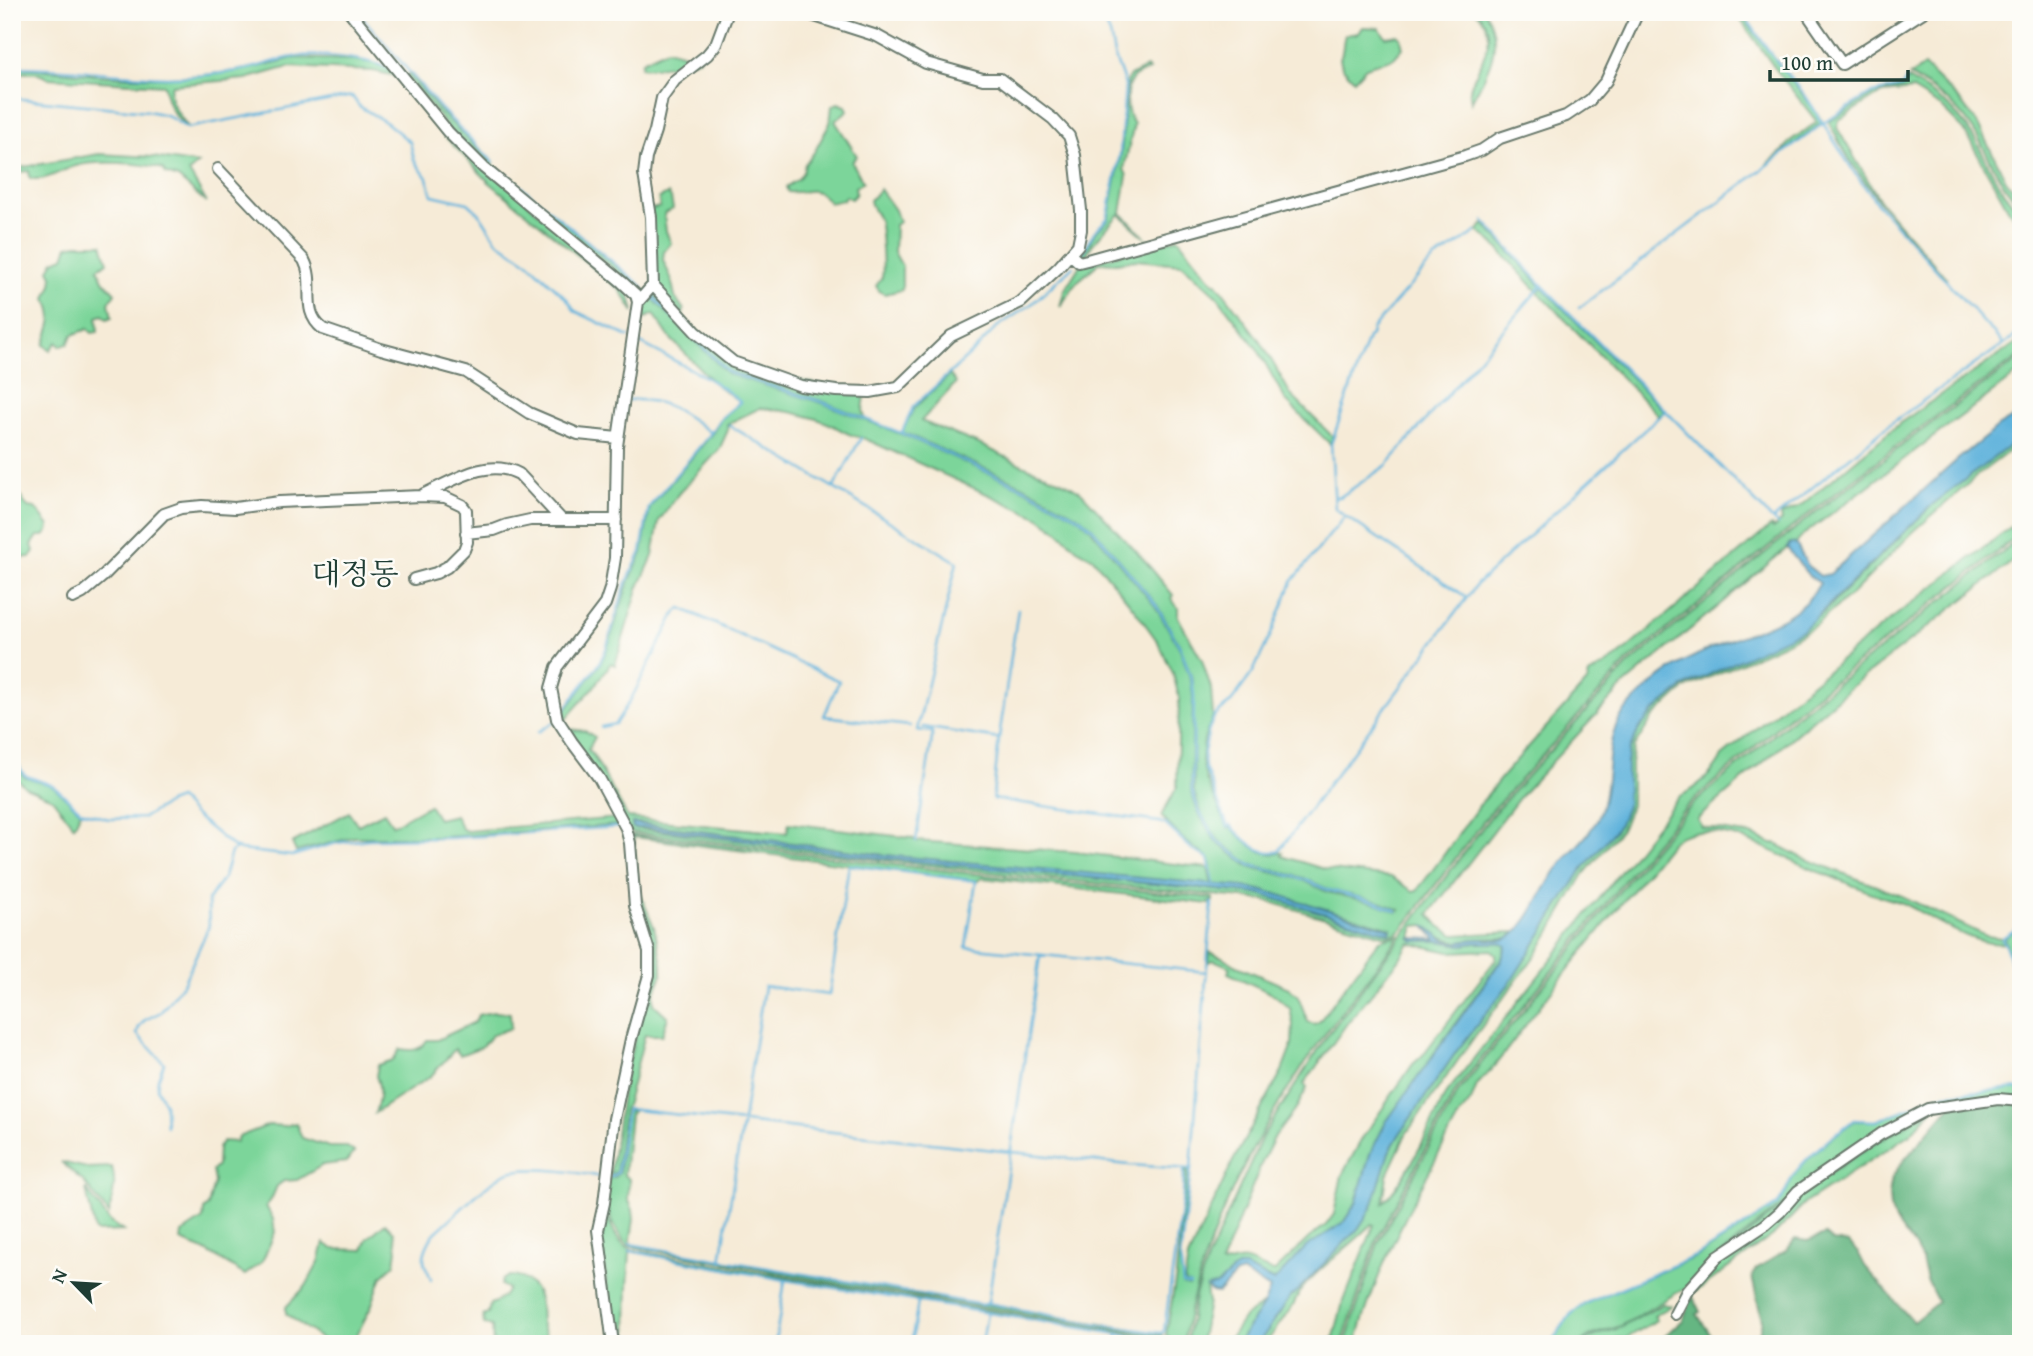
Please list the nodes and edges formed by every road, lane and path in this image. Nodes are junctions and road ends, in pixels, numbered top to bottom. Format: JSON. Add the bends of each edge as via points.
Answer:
{"nodes":[{"id":1,"x":350,"y":12,"type":"edge"},
{"id":2,"x":728,"y":12,"type":"edge"},
{"id":3,"x":803,"y":12,"type":"edge"},
{"id":4,"x":1637,"y":12,"type":"edge"},
{"id":5,"x":1807,"y":12,"type":"edge"},
{"id":6,"x":1923,"y":12,"type":"edge"},
{"id":7,"x":218,"y":169,"type":"dead end"},
{"id":8,"x":1071,"y":256,"type":"junction"},
{"id":9,"x":653,"y":285,"type":"junction"},
{"id":10,"x":638,"y":302,"type":"junction"},
{"id":11,"x":618,"y":438,"type":"junction"},
{"id":12,"x":421,"y":496,"type":"junction"},
{"id":13,"x":560,"y":518,"type":"junction"},
{"id":14,"x":616,"y":520,"type":"junction"},
{"id":15,"x":466,"y":533,"type":"junction"},
{"id":16,"x":414,"y":579,"type":"dead end"},
{"id":17,"x":73,"y":598,"type":"dead end"},
{"id":18,"x":2021,"y":1101,"type":"edge"},
{"id":19,"x":1675,"y":1314,"type":"dead end"},
{"id":20,"x":613,"y":1344,"type":"edge"}],
"edges":[{"from":1,"to":10,"type":"street","via":[[463,148],[622,282]]},
{"from":2,"to":9,"type":"street","via":[[716,44],[674,80],[662,98],[644,174],[651,217]]},
{"from":3,"to":8,"type":"street","via":[[877,36],[926,63],[983,79],[1000,79],[1062,127],[1073,145],[1081,209],[1078,245]]},
{"from":4,"to":8,"type":"street","via":[[1606,81],[1590,100],[1566,116],[1500,138],[1482,150],[1405,173],[1079,262]]},
{"from":5,"to":6,"type":"street","via":[[1842,64]]},
{"from":7,"to":11,"type":"street","via":[[304,260],[311,278],[312,314],[323,329],[466,372],[529,413],[578,435]]},
{"from":8,"to":9,"type":"street","via":[[1021,302],[951,336],[898,387],[870,392],[801,386],[733,362],[696,332]]},
{"from":9,"to":10,"type":"street"},
{"from":10,"to":11,"type":"street"},
{"from":11,"to":14,"type":"street"},
{"from":12,"to":13,"type":"street","via":[[480,469],[511,470]]},
{"from":12,"to":15,"type":"street","via":[[445,497],[462,505]]},
{"from":12,"to":17,"type":"street","via":[[173,510]]},
{"from":13,"to":14,"type":"street"},
{"from":13,"to":15,"type":"street"},
{"from":14,"to":20,"type":"street","via":[[608,596],[557,667],[551,688],[557,719],[600,778],[626,828],[635,906],[650,964],[614,1119],[598,1230]]},
{"from":15,"to":16,"type":"street","via":[[464,550],[447,568]]},
{"from":18,"to":19,"type":"street","via":[[1997,1099],[1928,1109],[1881,1134],[1798,1191],[1765,1225],[1718,1256],[1687,1291]]}]}
